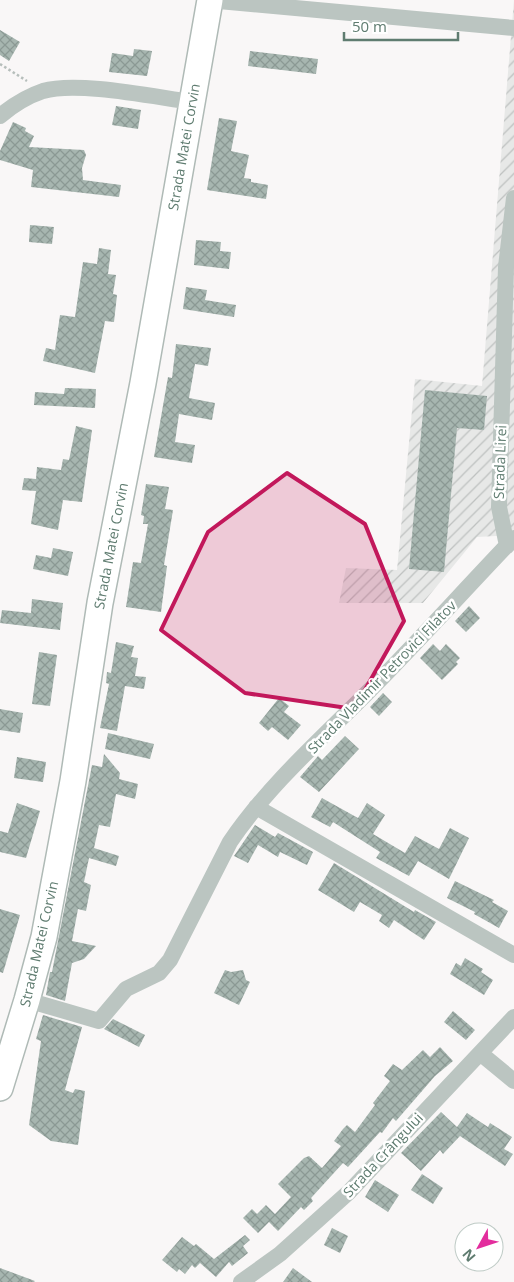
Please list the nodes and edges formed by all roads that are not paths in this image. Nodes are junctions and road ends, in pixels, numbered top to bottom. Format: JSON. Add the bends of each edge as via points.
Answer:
{"nodes":[{"id":1,"x":209,"y":0,"type":"edge"},
{"id":2,"x":514,"y":28,"type":"edge"},
{"id":3,"x":192,"y":102,"type":"junction"},
{"id":4,"x":0,"y":116,"type":"edge"},
{"id":5,"x":514,"y":198,"type":"edge"},
{"id":6,"x":510,"y":542,"type":"edge"},
{"id":7,"x":256,"y":807,"type":"junction"},
{"id":8,"x":514,"y":955,"type":"edge"},
{"id":9,"x":27,"y":1000,"type":"junction"},
{"id":10,"x":514,"y":1017,"type":"edge"},
{"id":11,"x":480,"y":1053,"type":"junction"},
{"id":12,"x":514,"y":1081,"type":"edge"},
{"id":13,"x":0,"y":1088,"type":"edge"},
{"id":14,"x":242,"y":1282,"type":"edge"}],
"edges":[{"from":1,"to":2,"type":"street"},
{"from":1,"to":3,"type":"main road","name":"Strada Matei Corvin"},
{"from":3,"to":4,"type":"street","via":[[91,88],[44,91]]},
{"from":3,"to":9,"type":"main road","name":"Strada Matei Corvin","via":[[143,383],[100,603],[74,781],[44,937]]},
{"from":5,"to":6,"type":"street","name":"Strada Lirei","via":[[506,267],[499,507]]},
{"from":6,"to":7,"type":"street","name":"Strada Vladimir Petrovici Filatov","via":[[425,635]]},
{"from":7,"to":8,"type":"street"},
{"from":7,"to":9,"type":"street","name":"Strada Vladimir Petrovici Filatov","via":[[230,842],[170,960],[159,973],[126,989],[99,1021]]},
{"from":9,"to":13,"type":"main road","name":"Strada Matei Corvin"},
{"from":10,"to":11,"type":"street","name":"Strada Crângului"},
{"from":11,"to":12,"type":"street"},
{"from":11,"to":14,"type":"street","name":"Strada Crângului","via":[[349,1192],[280,1254]]}]}
